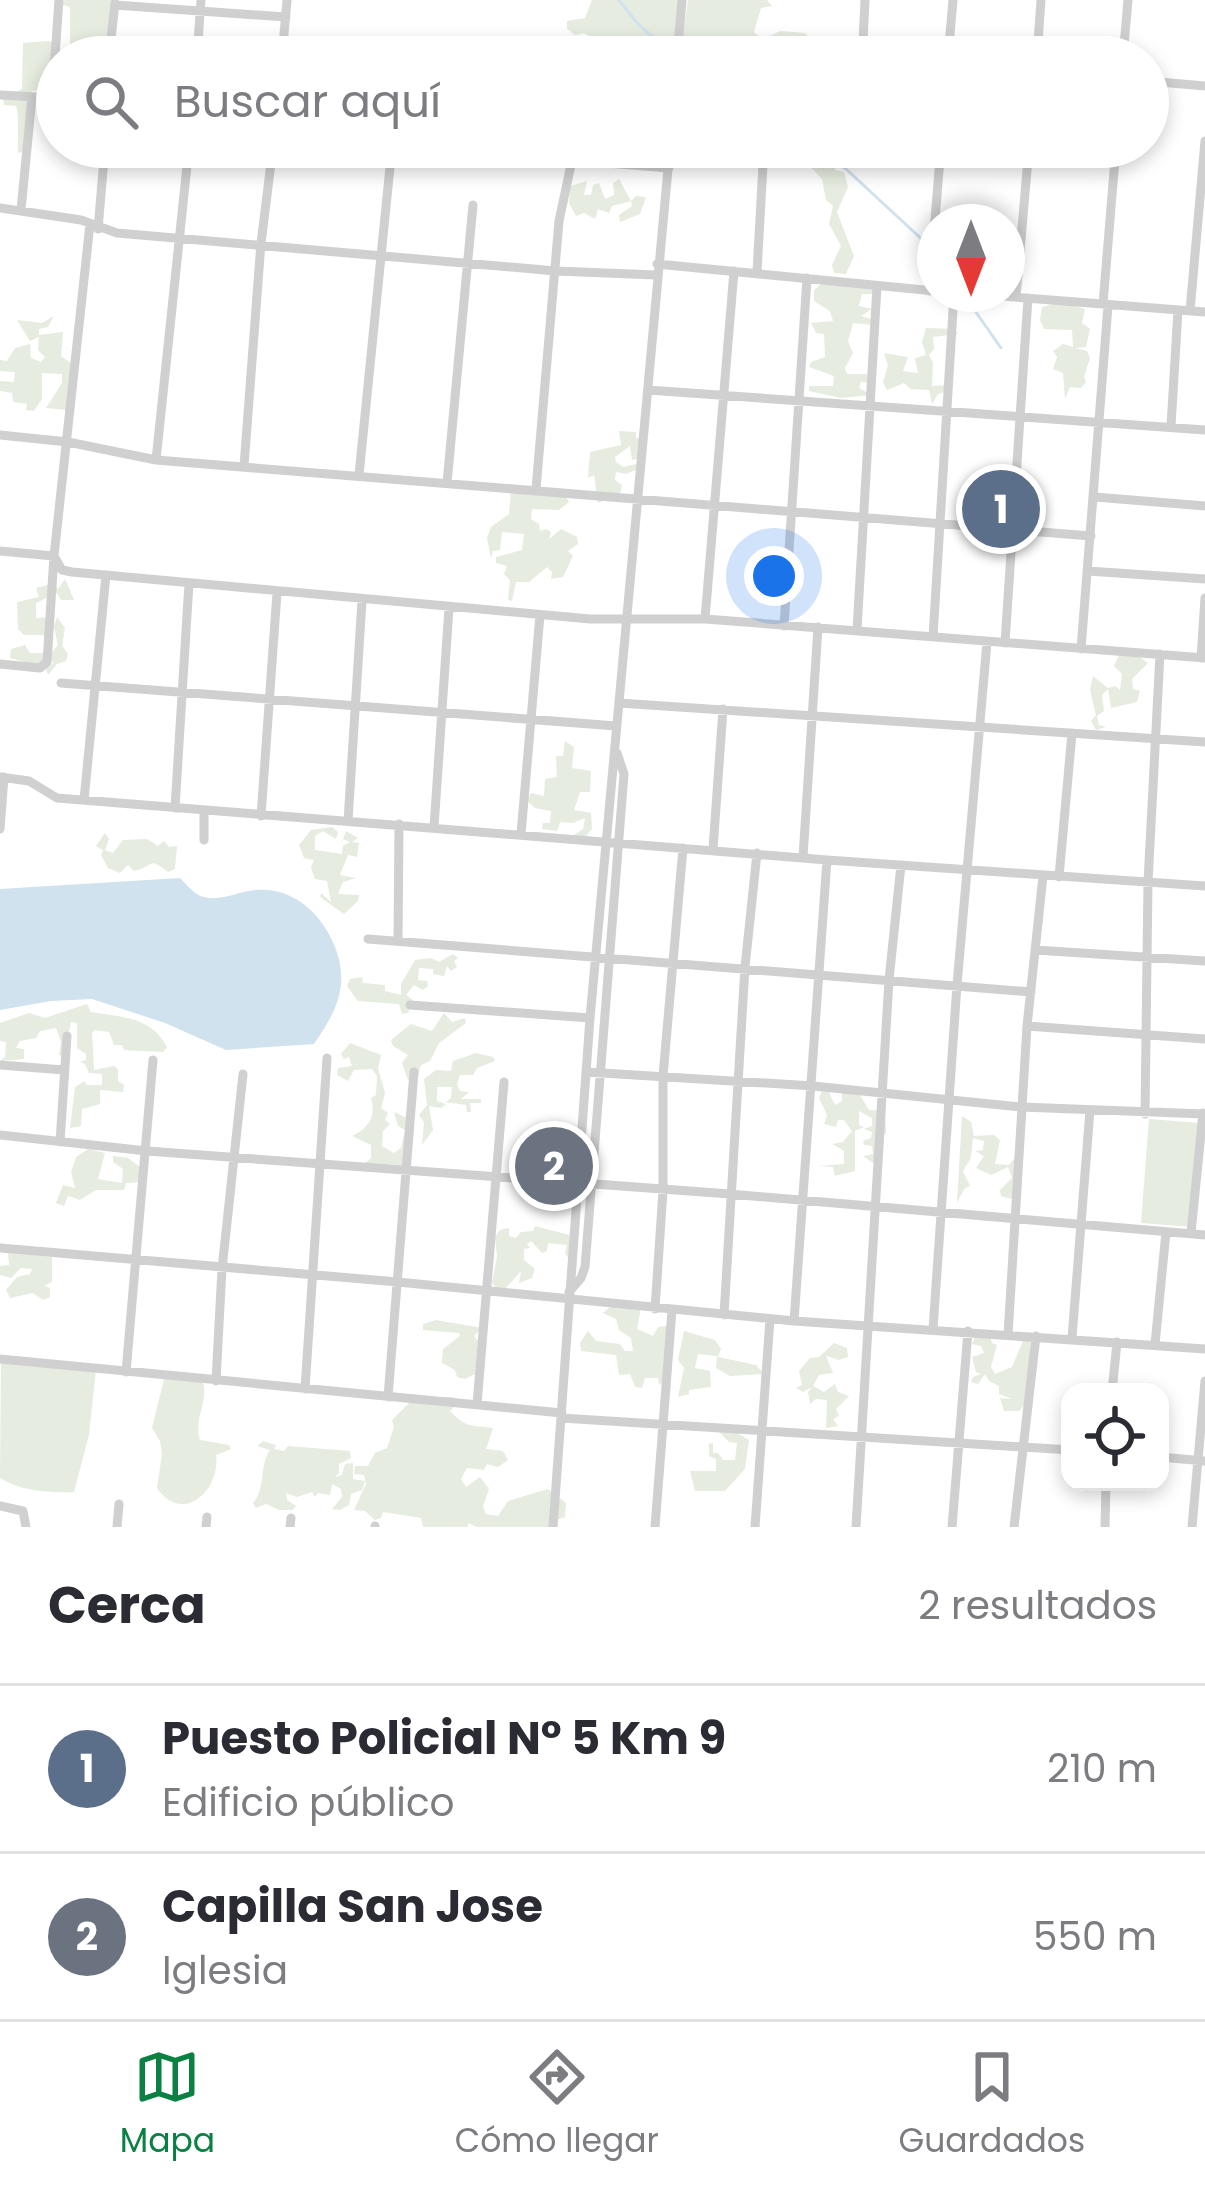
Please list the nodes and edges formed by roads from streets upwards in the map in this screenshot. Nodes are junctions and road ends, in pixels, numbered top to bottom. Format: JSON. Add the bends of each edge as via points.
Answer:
{"nodes":[{"id":1,"x":59,"y":0,"type":"edge"},
{"id":2,"x":287,"y":0,"type":"edge"},
{"id":3,"x":682,"y":0,"type":"edge"},
{"id":4,"x":865,"y":0,"type":"edge"},
{"id":5,"x":953,"y":0,"type":"edge"},
{"id":6,"x":1042,"y":0,"type":"edge"},
{"id":7,"x":1128,"y":0,"type":"edge"},
{"id":8,"x":115,"y":3,"type":"edge"},
{"id":9,"x":200,"y":6,"type":"edge"},
{"id":10,"x":286,"y":17,"type":"junction"},
{"id":11,"x":57,"y":36,"type":"edge"},
{"id":12,"x":111,"y":36,"type":"edge"},
{"id":13,"x":198,"y":36,"type":"edge"},
{"id":14,"x":284,"y":36,"type":"edge"},
{"id":15,"x":679,"y":36,"type":"edge"},
{"id":16,"x":863,"y":36,"type":"edge"},
{"id":17,"x":950,"y":36,"type":"edge"},
{"id":18,"x":1039,"y":36,"type":"edge"},
{"id":19,"x":1125,"y":36,"type":"edge"},
{"id":20,"x":1169,"y":83,"type":"edge"},
{"id":21,"x":1205,"y":86,"type":"edge"},
{"id":22,"x":0,"y":94,"type":"edge"},
{"id":23,"x":32,"y":97,"type":"junction"},
{"id":24,"x":36,"y":97,"type":"edge"},
{"id":25,"x":1205,"y":141,"type":"edge"},
{"id":26,"x":103,"y":168,"type":"edge"},
{"id":27,"x":186,"y":168,"type":"edge"},
{"id":28,"x":270,"y":168,"type":"edge"},
{"id":29,"x":390,"y":168,"type":"edge"},
{"id":30,"x":570,"y":168,"type":"edge"},
{"id":31,"x":669,"y":168,"type":"edge"},
{"id":32,"x":763,"y":168,"type":"edge"},
{"id":33,"x":940,"y":168,"type":"edge"},
{"id":34,"x":1028,"y":168,"type":"edge"},
{"id":35,"x":1115,"y":168,"type":"edge"},
{"id":36,"x":937,"y":204,"type":"edge"},
{"id":37,"x":473,"y":205,"type":"dead end"},
{"id":38,"x":0,"y":208,"type":"edge"},
{"id":39,"x":21,"y":210,"type":"junction"},
{"id":40,"x":94,"y":226,"type":"junction"},
{"id":41,"x":1025,"y":233,"type":"edge"},
{"id":42,"x":177,"y":238,"type":"junction"},
{"id":43,"x":261,"y":243,"type":"junction"},
{"id":44,"x":381,"y":253,"type":"junction"},
{"id":45,"x":469,"y":261,"type":"junction"},
{"id":46,"x":656,"y":269,"type":"junction"},
{"id":47,"x":556,"y":271,"type":"junction"},
{"id":48,"x":734,"y":271,"type":"junction"},
{"id":49,"x":757,"y":272,"type":"junction"},
{"id":50,"x":807,"y":278,"type":"junction"},
{"id":51,"x":877,"y":286,"type":"junction"},
{"id":52,"x":917,"y":290,"type":"edge"},
{"id":53,"x":1025,"y":297,"type":"edge"},
{"id":54,"x":1106,"y":305,"type":"junction"},
{"id":55,"x":1184,"y":311,"type":"junction"},
{"id":56,"x":954,"y":312,"type":"edge"},
{"id":57,"x":1022,"y":312,"type":"edge"},
{"id":58,"x":1205,"y":312,"type":"edge"},
{"id":59,"x":648,"y":390,"type":"junction"},
{"id":60,"x":723,"y":394,"type":"junction"},
{"id":61,"x":798,"y":400,"type":"junction"},
{"id":62,"x":871,"y":406,"type":"junction"},
{"id":63,"x":948,"y":413,"type":"junction"},
{"id":64,"x":1021,"y":418,"type":"junction"},
{"id":65,"x":1100,"y":420,"type":"junction"},
{"id":66,"x":1171,"y":426,"type":"junction"},
{"id":67,"x":1205,"y":430,"type":"edge"},
{"id":68,"x":0,"y":435,"type":"edge"},
{"id":69,"x":68,"y":442,"type":"junction"},
{"id":70,"x":156,"y":460,"type":"junction"},
{"id":71,"x":244,"y":466,"type":"junction"},
{"id":72,"x":359,"y":476,"type":"junction"},
{"id":73,"x":447,"y":483,"type":"junction"},
{"id":74,"x":536,"y":489,"type":"junction"},
{"id":75,"x":1095,"y":497,"type":"junction"},
{"id":76,"x":637,"y":499,"type":"junction"},
{"id":77,"x":715,"y":504,"type":"junction"},
{"id":78,"x":1205,"y":506,"type":"edge"},
{"id":79,"x":791,"y":510,"type":"junction"},
{"id":80,"x":866,"y":515,"type":"junction"},
{"id":81,"x":940,"y":522,"type":"junction"},
{"id":82,"x":1014,"y":529,"type":"junction"},
{"id":83,"x":1090,"y":536,"type":"junction"},
{"id":84,"x":0,"y":551,"type":"edge"},
{"id":85,"x":54,"y":556,"type":"junction"},
{"id":86,"x":1088,"y":571,"type":"junction"},
{"id":87,"x":106,"y":575,"type":"junction"},
{"id":88,"x":1205,"y":579,"type":"edge"},
{"id":89,"x":189,"y":583,"type":"junction"},
{"id":90,"x":278,"y":593,"type":"junction"},
{"id":91,"x":1205,"y":598,"type":"edge"},
{"id":92,"x":362,"y":601,"type":"junction"},
{"id":93,"x":449,"y":608,"type":"junction"},
{"id":94,"x":540,"y":615,"type":"junction"},
{"id":95,"x":628,"y":618,"type":"junction"},
{"id":96,"x":705,"y":619,"type":"junction"},
{"id":97,"x":784,"y":626,"type":"junction"},
{"id":98,"x":818,"y":627,"type":"junction"},
{"id":99,"x":857,"y":630,"type":"junction"},
{"id":100,"x":933,"y":637,"type":"junction"},
{"id":101,"x":987,"y":642,"type":"junction"},
{"id":102,"x":1005,"y":643,"type":"junction"},
{"id":103,"x":1081,"y":649,"type":"junction"},
{"id":104,"x":1160,"y":654,"type":"junction"},
{"id":105,"x":1203,"y":658,"type":"edge"},
{"id":106,"x":0,"y":664,"type":"edge"},
{"id":107,"x":61,"y":683,"type":"dead end"},
{"id":108,"x":95,"y":687,"type":"junction"},
{"id":109,"x":182,"y":695,"type":"junction"},
{"id":110,"x":269,"y":700,"type":"junction"},
{"id":111,"x":619,"y":703,"type":"junction"},
{"id":112,"x":355,"y":708,"type":"junction"},
{"id":113,"x":723,"y":709,"type":"junction"},
{"id":114,"x":442,"y":713,"type":"junction"},
{"id":115,"x":812,"y":716,"type":"junction"},
{"id":116,"x":530,"y":721,"type":"junction"},
{"id":117,"x":616,"y":726,"type":"junction"},
{"id":118,"x":980,"y":726,"type":"junction"},
{"id":119,"x":1072,"y":733,"type":"junction"},
{"id":120,"x":1155,"y":739,"type":"junction"},
{"id":121,"x":1205,"y":742,"type":"edge"},
{"id":122,"x":2,"y":777,"type":"edge"},
{"id":123,"x":84,"y":800,"type":"junction"},
{"id":124,"x":175,"y":808,"type":"junction"},
{"id":125,"x":204,"y":811,"type":"junction"},
{"id":126,"x":261,"y":816,"type":"junction"},
{"id":127,"x":348,"y":821,"type":"junction"},
{"id":128,"x":399,"y":824,"type":"junction"},
{"id":129,"x":434,"y":827,"type":"junction"},
{"id":130,"x":0,"y":830,"type":"edge"},
{"id":131,"x":521,"y":834,"type":"junction"},
{"id":132,"x":204,"y":840,"type":"dead end"},
{"id":133,"x":612,"y":842,"type":"junction"},
{"id":134,"x":683,"y":848,"type":"junction"},
{"id":135,"x":713,"y":850,"type":"junction"},
{"id":136,"x":757,"y":853,"type":"junction"},
{"id":137,"x":803,"y":857,"type":"junction"},
{"id":138,"x":827,"y":860,"type":"junction"},
{"id":139,"x":901,"y":865,"type":"junction"},
{"id":140,"x":968,"y":870,"type":"junction"},
{"id":141,"x":1043,"y":876,"type":"junction"},
{"id":142,"x":1059,"y":877,"type":"junction"},
{"id":143,"x":1148,"y":882,"type":"junction"},
{"id":144,"x":1205,"y":886,"type":"edge"},
{"id":145,"x":368,"y":939,"type":"dead end"},
{"id":146,"x":398,"y":941,"type":"junction"},
{"id":147,"x":1035,"y":950,"type":"junction"},
{"id":148,"x":595,"y":955,"type":"junction"},
{"id":149,"x":608,"y":956,"type":"junction"},
{"id":150,"x":1145,"y":958,"type":"junction"},
{"id":151,"x":672,"y":961,"type":"junction"},
{"id":152,"x":1205,"y":962,"type":"edge"},
{"id":153,"x":746,"y":967,"type":"junction"},
{"id":154,"x":819,"y":974,"type":"junction"},
{"id":155,"x":889,"y":980,"type":"junction"},
{"id":156,"x":956,"y":985,"type":"junction"},
{"id":157,"x":1031,"y":992,"type":"junction"},
{"id":158,"x":410,"y":1005,"type":"dead end"},
{"id":159,"x":590,"y":1018,"type":"junction"},
{"id":160,"x":1028,"y":1026,"type":"junction"},
{"id":161,"x":67,"y":1036,"type":"dead end"},
{"id":162,"x":1145,"y":1036,"type":"junction"},
{"id":163,"x":1205,"y":1039,"type":"edge"},
{"id":164,"x":327,"y":1058,"type":"dead end"},
{"id":165,"x":153,"y":1060,"type":"dead end"},
{"id":166,"x":0,"y":1065,"type":"edge"},
{"id":167,"x":64,"y":1070,"type":"junction"},
{"id":168,"x":414,"y":1072,"type":"dead end"},
{"id":169,"x":592,"y":1072,"type":"junction"},
{"id":170,"x":244,"y":1075,"type":"dead end"},
{"id":171,"x":664,"y":1076,"type":"junction"},
{"id":172,"x":504,"y":1082,"type":"dead end"},
{"id":173,"x":739,"y":1082,"type":"junction"},
{"id":174,"x":813,"y":1086,"type":"junction"},
{"id":175,"x":884,"y":1094,"type":"junction"},
{"id":176,"x":950,"y":1100,"type":"junction"},
{"id":177,"x":1022,"y":1107,"type":"junction"},
{"id":178,"x":1090,"y":1110,"type":"junction"},
{"id":179,"x":1144,"y":1114,"type":"junction"},
{"id":180,"x":1204,"y":1114,"type":"edge"},
{"id":181,"x":0,"y":1135,"type":"edge"},
{"id":182,"x":60,"y":1142,"type":"junction"},
{"id":183,"x":147,"y":1151,"type":"junction"},
{"id":184,"x":232,"y":1158,"type":"junction"},
{"id":185,"x":318,"y":1164,"type":"junction"},
{"id":186,"x":406,"y":1171,"type":"junction"},
{"id":187,"x":496,"y":1178,"type":"junction"},
{"id":188,"x":576,"y":1185,"type":"junction"},
{"id":189,"x":591,"y":1186,"type":"junction"},
{"id":190,"x":663,"y":1191,"type":"junction"},
{"id":191,"x":730,"y":1194,"type":"junction"},
{"id":192,"x":804,"y":1201,"type":"junction"},
{"id":193,"x":874,"y":1206,"type":"junction"},
{"id":194,"x":940,"y":1213,"type":"junction"},
{"id":195,"x":1014,"y":1219,"type":"junction"},
{"id":196,"x":1081,"y":1224,"type":"junction"},
{"id":197,"x":1166,"y":1232,"type":"junction"},
{"id":198,"x":1191,"y":1233,"type":"junction"},
{"id":199,"x":1205,"y":1234,"type":"edge"},
{"id":200,"x":0,"y":1249,"type":"edge"},
{"id":201,"x":136,"y":1262,"type":"junction"},
{"id":202,"x":222,"y":1269,"type":"junction"},
{"id":203,"x":314,"y":1276,"type":"junction"},
{"id":204,"x":398,"y":1282,"type":"junction"},
{"id":205,"x":488,"y":1291,"type":"junction"},
{"id":206,"x":569,"y":1297,"type":"junction"},
{"id":207,"x":656,"y":1309,"type":"junction"},
{"id":208,"x":672,"y":1310,"type":"junction"},
{"id":209,"x":724,"y":1315,"type":"junction"},
{"id":210,"x":770,"y":1318,"type":"junction"},
{"id":211,"x":794,"y":1321,"type":"junction"},
{"id":212,"x":866,"y":1326,"type":"junction"},
{"id":213,"x":933,"y":1330,"type":"junction"},
{"id":214,"x":968,"y":1331,"type":"junction"},
{"id":215,"x":1008,"y":1335,"type":"junction"},
{"id":216,"x":1036,"y":1336,"type":"junction"},
{"id":217,"x":1072,"y":1339,"type":"junction"},
{"id":218,"x":1117,"y":1342,"type":"junction"},
{"id":219,"x":1155,"y":1344,"type":"junction"},
{"id":220,"x":1205,"y":1348,"type":"edge"},
{"id":221,"x":0,"y":1359,"type":"edge"},
{"id":222,"x":127,"y":1372,"type":"junction"},
{"id":223,"x":216,"y":1381,"type":"junction"},
{"id":224,"x":1205,"y":1381,"type":"edge"},
{"id":225,"x":1113,"y":1383,"type":"edge"},
{"id":226,"x":305,"y":1389,"type":"junction"},
{"id":227,"x":388,"y":1397,"type":"junction"},
{"id":228,"x":477,"y":1404,"type":"junction"},
{"id":229,"x":561,"y":1416,"type":"junction"},
{"id":230,"x":663,"y":1424,"type":"junction"},
{"id":231,"x":763,"y":1430,"type":"junction"},
{"id":232,"x":861,"y":1434,"type":"junction"},
{"id":233,"x":959,"y":1442,"type":"junction"},
{"id":234,"x":1023,"y":1447,"type":"junction"},
{"id":235,"x":1061,"y":1449,"type":"edge"},
{"id":236,"x":1169,"y":1458,"type":"edge"},
{"id":237,"x":1202,"y":1461,"type":"edge"},
{"id":238,"x":1106,"y":1491,"type":"edge"},
{"id":239,"x":118,"y":1504,"type":"dead end"},
{"id":240,"x":0,"y":1506,"type":"edge"},
{"id":241,"x":26,"y":1527,"type":"edge"},
{"id":242,"x":117,"y":1527,"type":"edge"},
{"id":243,"x":553,"y":1527,"type":"edge"},
{"id":244,"x":655,"y":1527,"type":"edge"},
{"id":245,"x":755,"y":1527,"type":"edge"},
{"id":246,"x":856,"y":1527,"type":"edge"},
{"id":247,"x":952,"y":1527,"type":"edge"},
{"id":248,"x":1014,"y":1527,"type":"edge"},
{"id":249,"x":1105,"y":1527,"type":"edge"},
{"id":250,"x":1192,"y":1527,"type":"edge"}],
"edges":[{"from":1,"to":11,"type":"street"},
{"from":2,"to":10,"type":"street"},
{"from":3,"to":15,"type":"street"},
{"from":4,"to":16,"type":"street"},
{"from":5,"to":17,"type":"street"},
{"from":6,"to":18,"type":"street"},
{"from":7,"to":19,"type":"street"},
{"from":8,"to":9,"type":"street"},
{"from":8,"to":12,"type":"street"},
{"from":9,"to":10,"type":"street"},
{"from":9,"to":13,"type":"street"},
{"from":10,"to":14,"type":"street"},
{"from":20,"to":21,"type":"street"},
{"from":22,"to":23,"type":"street"},
{"from":23,"to":24,"type":"street"},
{"from":23,"to":39,"type":"street"},
{"from":25,"to":55,"type":"street"},
{"from":26,"to":40,"type":"street"},
{"from":27,"to":42,"type":"street"},
{"from":28,"to":43,"type":"street"},
{"from":29,"to":44,"type":"street"},
{"from":30,"to":47,"type":"street"},
{"from":31,"to":46,"type":"street"},
{"from":32,"to":49,"type":"street"},
{"from":33,"to":36,"type":"street"},
{"from":34,"to":41,"type":"street"},
{"from":35,"to":54,"type":"street"},
{"from":37,"to":45,"type":"street"},
{"from":38,"to":39,"type":"street"},
{"from":39,"to":40,"type":"street"},
{"from":40,"to":42,"type":"street"},
{"from":40,"to":69,"type":"street"},
{"from":42,"to":43,"type":"street"},
{"from":42,"to":70,"type":"street"},
{"from":43,"to":44,"type":"street"},
{"from":43,"to":71,"type":"street"},
{"from":44,"to":45,"type":"street"},
{"from":44,"to":72,"type":"street"},
{"from":45,"to":47,"type":"street"},
{"from":45,"to":73,"type":"street"},
{"from":46,"to":47,"type":"street"},
{"from":46,"to":48,"type":"street"},
{"from":46,"to":59,"type":"street"},
{"from":47,"to":74,"type":"street"},
{"from":48,"to":49,"type":"street"},
{"from":48,"to":60,"type":"street"},
{"from":49,"to":50,"type":"street"},
{"from":50,"to":51,"type":"street"},
{"from":50,"to":61,"type":"street"},
{"from":51,"to":52,"type":"street"},
{"from":51,"to":62,"type":"street"},
{"from":53,"to":54,"type":"street"},
{"from":54,"to":55,"type":"street"},
{"from":54,"to":65,"type":"street"},
{"from":55,"to":58,"type":"street"},
{"from":55,"to":66,"type":"street"},
{"from":56,"to":63,"type":"street"},
{"from":57,"to":64,"type":"street"},
{"from":59,"to":60,"type":"street"},
{"from":59,"to":76,"type":"street"},
{"from":60,"to":61,"type":"street"},
{"from":60,"to":77,"type":"street"},
{"from":61,"to":62,"type":"street"},
{"from":61,"to":79,"type":"street"},
{"from":62,"to":63,"type":"street"},
{"from":62,"to":80,"type":"street"},
{"from":63,"to":64,"type":"street"},
{"from":63,"to":81,"type":"street"},
{"from":64,"to":65,"type":"street"},
{"from":64,"to":82,"type":"street"},
{"from":65,"to":66,"type":"street"},
{"from":65,"to":75,"type":"street"},
{"from":66,"to":67,"type":"street"},
{"from":68,"to":69,"type":"street"},
{"from":69,"to":70,"type":"street"},
{"from":69,"to":85,"type":"street"},
{"from":70,"to":71,"type":"street"},
{"from":71,"to":72,"type":"street"},
{"from":72,"to":73,"type":"street"},
{"from":73,"to":74,"type":"street"},
{"from":74,"to":76,"type":"street"},
{"from":75,"to":78,"type":"street"},
{"from":75,"to":83,"type":"street"},
{"from":76,"to":77,"type":"street"},
{"from":76,"to":95,"type":"street"},
{"from":77,"to":79,"type":"street"},
{"from":77,"to":96,"type":"street"},
{"from":79,"to":80,"type":"street"},
{"from":79,"to":97,"type":"street"},
{"from":80,"to":81,"type":"street"},
{"from":80,"to":99,"type":"street"},
{"from":81,"to":82,"type":"street"},
{"from":81,"to":100,"type":"street"},
{"from":82,"to":83,"type":"street"},
{"from":82,"to":102,"type":"street"},
{"from":83,"to":86,"type":"street"},
{"from":84,"to":85,"type":"street"},
{"from":85,"to":87,"type":"street","via":[[62,570]]},
{"from":85,"to":106,"type":"street","via":[[47,662]]},
{"from":86,"to":88,"type":"street"},
{"from":86,"to":103,"type":"street"},
{"from":87,"to":89,"type":"street"},
{"from":87,"to":108,"type":"street"},
{"from":89,"to":90,"type":"street"},
{"from":89,"to":109,"type":"street"},
{"from":90,"to":92,"type":"street"},
{"from":90,"to":110,"type":"street"},
{"from":91,"to":105,"type":"street"},
{"from":92,"to":93,"type":"street"},
{"from":92,"to":112,"type":"street"},
{"from":93,"to":94,"type":"street"},
{"from":93,"to":114,"type":"street"},
{"from":94,"to":95,"type":"street"},
{"from":94,"to":116,"type":"street"},
{"from":95,"to":96,"type":"street"},
{"from":95,"to":111,"type":"street"},
{"from":96,"to":97,"type":"street"},
{"from":97,"to":98,"type":"street"},
{"from":98,"to":99,"type":"street"},
{"from":98,"to":115,"type":"street"},
{"from":99,"to":100,"type":"street"},
{"from":100,"to":101,"type":"street"},
{"from":101,"to":102,"type":"street"},
{"from":101,"to":118,"type":"street"},
{"from":102,"to":103,"type":"street"},
{"from":103,"to":104,"type":"street"},
{"from":104,"to":105,"type":"street"},
{"from":104,"to":120,"type":"street"},
{"from":107,"to":108,"type":"street"},
{"from":108,"to":109,"type":"street"},
{"from":108,"to":123,"type":"street"},
{"from":109,"to":110,"type":"street"},
{"from":109,"to":124,"type":"street"},
{"from":110,"to":112,"type":"street"},
{"from":110,"to":126,"type":"street"},
{"from":111,"to":113,"type":"street"},
{"from":111,"to":117,"type":"street"},
{"from":112,"to":114,"type":"street"},
{"from":112,"to":127,"type":"street"},
{"from":113,"to":115,"type":"street"},
{"from":113,"to":135,"type":"street"},
{"from":114,"to":116,"type":"street"},
{"from":114,"to":129,"type":"street"},
{"from":115,"to":118,"type":"street"},
{"from":115,"to":137,"type":"street"},
{"from":116,"to":117,"type":"street"},
{"from":116,"to":131,"type":"street"},
{"from":117,"to":133,"type":"street"},
{"from":118,"to":119,"type":"street"},
{"from":118,"to":140,"type":"street"},
{"from":119,"to":120,"type":"street"},
{"from":119,"to":142,"type":"street"},
{"from":120,"to":121,"type":"street"},
{"from":120,"to":143,"type":"street"},
{"from":122,"to":123,"type":"street"},
{"from":122,"to":130,"type":"street"},
{"from":123,"to":124,"type":"street"},
{"from":124,"to":125,"type":"street"},
{"from":125,"to":126,"type":"street"},
{"from":125,"to":132,"type":"street"},
{"from":126,"to":127,"type":"street"},
{"from":127,"to":128,"type":"street"},
{"from":128,"to":129,"type":"street"},
{"from":128,"to":146,"type":"street"},
{"from":129,"to":131,"type":"street"},
{"from":131,"to":133,"type":"street"},
{"from":133,"to":134,"type":"street"},
{"from":133,"to":148,"type":"street"},
{"from":133,"to":149,"type":"street"},
{"from":134,"to":135,"type":"street"},
{"from":134,"to":151,"type":"street"},
{"from":135,"to":136,"type":"street"},
{"from":136,"to":137,"type":"street"},
{"from":136,"to":153,"type":"street"},
{"from":137,"to":138,"type":"street"},
{"from":138,"to":139,"type":"street"},
{"from":138,"to":154,"type":"street"},
{"from":139,"to":140,"type":"street"},
{"from":139,"to":155,"type":"street"},
{"from":140,"to":141,"type":"street"},
{"from":140,"to":156,"type":"street"},
{"from":141,"to":142,"type":"street"},
{"from":141,"to":147,"type":"street"},
{"from":142,"to":143,"type":"street"},
{"from":143,"to":144,"type":"street"},
{"from":143,"to":150,"type":"street"},
{"from":145,"to":146,"type":"street"},
{"from":146,"to":148,"type":"street"},
{"from":147,"to":150,"type":"street"},
{"from":147,"to":157,"type":"street"},
{"from":148,"to":149,"type":"street"},
{"from":148,"to":159,"type":"street"},
{"from":149,"to":151,"type":"street"},
{"from":149,"to":169,"type":"street"},
{"from":150,"to":152,"type":"street"},
{"from":150,"to":162,"type":"street"},
{"from":151,"to":153,"type":"street"},
{"from":151,"to":171,"type":"street"},
{"from":153,"to":154,"type":"street"},
{"from":153,"to":173,"type":"street"},
{"from":154,"to":155,"type":"street"},
{"from":154,"to":174,"type":"street"},
{"from":155,"to":156,"type":"street"},
{"from":155,"to":175,"type":"street"},
{"from":156,"to":157,"type":"street"},
{"from":156,"to":176,"type":"street"},
{"from":157,"to":160,"type":"street"},
{"from":158,"to":159,"type":"street"},
{"from":159,"to":169,"type":"street"},
{"from":160,"to":162,"type":"street"},
{"from":160,"to":177,"type":"street"},
{"from":161,"to":167,"type":"street"},
{"from":162,"to":163,"type":"street"},
{"from":162,"to":179,"type":"street"},
{"from":164,"to":185,"type":"street"},
{"from":165,"to":183,"type":"street"},
{"from":166,"to":167,"type":"street"},
{"from":167,"to":182,"type":"street"},
{"from":168,"to":186,"type":"street"},
{"from":169,"to":171,"type":"street"},
{"from":169,"to":188,"type":"street"},
{"from":169,"to":189,"type":"street"},
{"from":170,"to":184,"type":"street"},
{"from":171,"to":173,"type":"street"},
{"from":171,"to":190,"type":"street"},
{"from":172,"to":187,"type":"street"},
{"from":173,"to":174,"type":"street"},
{"from":173,"to":191,"type":"street"},
{"from":174,"to":175,"type":"street"},
{"from":174,"to":192,"type":"street"},
{"from":175,"to":176,"type":"street"},
{"from":175,"to":193,"type":"street"},
{"from":176,"to":177,"type":"street"},
{"from":176,"to":194,"type":"street"},
{"from":177,"to":178,"type":"street"},
{"from":177,"to":195,"type":"street"},
{"from":178,"to":179,"type":"street"},
{"from":178,"to":196,"type":"street"},
{"from":179,"to":180,"type":"street"},
{"from":180,"to":198,"type":"street"},
{"from":181,"to":182,"type":"street"},
{"from":182,"to":183,"type":"street"},
{"from":183,"to":184,"type":"street"},
{"from":183,"to":201,"type":"street"},
{"from":184,"to":185,"type":"street"},
{"from":184,"to":202,"type":"street"},
{"from":185,"to":186,"type":"street"},
{"from":185,"to":203,"type":"street"},
{"from":186,"to":187,"type":"street"},
{"from":186,"to":204,"type":"street"},
{"from":187,"to":188,"type":"street"},
{"from":187,"to":205,"type":"street"},
{"from":188,"to":189,"type":"street"},
{"from":188,"to":206,"type":"street"},
{"from":189,"to":190,"type":"street"},
{"from":189,"to":206,"type":"street","via":[[585,1267]]},
{"from":190,"to":191,"type":"street"},
{"from":190,"to":207,"type":"street"},
{"from":191,"to":192,"type":"street"},
{"from":191,"to":209,"type":"street"},
{"from":192,"to":193,"type":"street"},
{"from":192,"to":211,"type":"street"},
{"from":193,"to":194,"type":"street"},
{"from":193,"to":212,"type":"street"},
{"from":194,"to":195,"type":"street"},
{"from":194,"to":213,"type":"street"},
{"from":195,"to":196,"type":"street"},
{"from":195,"to":215,"type":"street"},
{"from":196,"to":197,"type":"street"},
{"from":196,"to":217,"type":"street"},
{"from":197,"to":198,"type":"street"},
{"from":197,"to":219,"type":"street"},
{"from":198,"to":199,"type":"street"},
{"from":200,"to":201,"type":"street"},
{"from":201,"to":202,"type":"street"},
{"from":201,"to":222,"type":"street"},
{"from":202,"to":203,"type":"street"},
{"from":202,"to":223,"type":"street"},
{"from":203,"to":204,"type":"street"},
{"from":203,"to":226,"type":"street"},
{"from":204,"to":205,"type":"street"},
{"from":204,"to":227,"type":"street"},
{"from":205,"to":206,"type":"street"},
{"from":205,"to":228,"type":"street"},
{"from":206,"to":207,"type":"street"},
{"from":206,"to":229,"type":"street"},
{"from":207,"to":208,"type":"street"},
{"from":208,"to":209,"type":"street"},
{"from":208,"to":230,"type":"street"},
{"from":209,"to":210,"type":"street"},
{"from":210,"to":211,"type":"street"},
{"from":210,"to":231,"type":"street"},
{"from":211,"to":212,"type":"street"},
{"from":212,"to":213,"type":"street"},
{"from":212,"to":232,"type":"street"},
{"from":213,"to":214,"type":"street"},
{"from":214,"to":215,"type":"street"},
{"from":214,"to":233,"type":"street"},
{"from":215,"to":216,"type":"street"},
{"from":216,"to":217,"type":"street"},
{"from":216,"to":234,"type":"street"},
{"from":217,"to":218,"type":"street"},
{"from":218,"to":219,"type":"street"},
{"from":218,"to":225,"type":"street"},
{"from":219,"to":220,"type":"street"},
{"from":221,"to":222,"type":"street"},
{"from":222,"to":223,"type":"street"},
{"from":223,"to":226,"type":"street"},
{"from":224,"to":237,"type":"street"},
{"from":226,"to":227,"type":"street"},
{"from":227,"to":228,"type":"street"},
{"from":228,"to":229,"type":"street"},
{"from":229,"to":230,"type":"street"},
{"from":229,"to":243,"type":"street"},
{"from":230,"to":231,"type":"street"},
{"from":230,"to":244,"type":"street"},
{"from":231,"to":232,"type":"street"},
{"from":231,"to":245,"type":"street"},
{"from":232,"to":233,"type":"street"},
{"from":232,"to":246,"type":"street"},
{"from":233,"to":234,"type":"street"},
{"from":233,"to":247,"type":"street"},
{"from":234,"to":235,"type":"street"},
{"from":234,"to":248,"type":"street"},
{"from":236,"to":237,"type":"street"},
{"from":237,"to":250,"type":"street"},
{"from":238,"to":249,"type":"street"},
{"from":239,"to":242,"type":"street"},
{"from":240,"to":241,"type":"street","via":[[23,1511]]}]}
